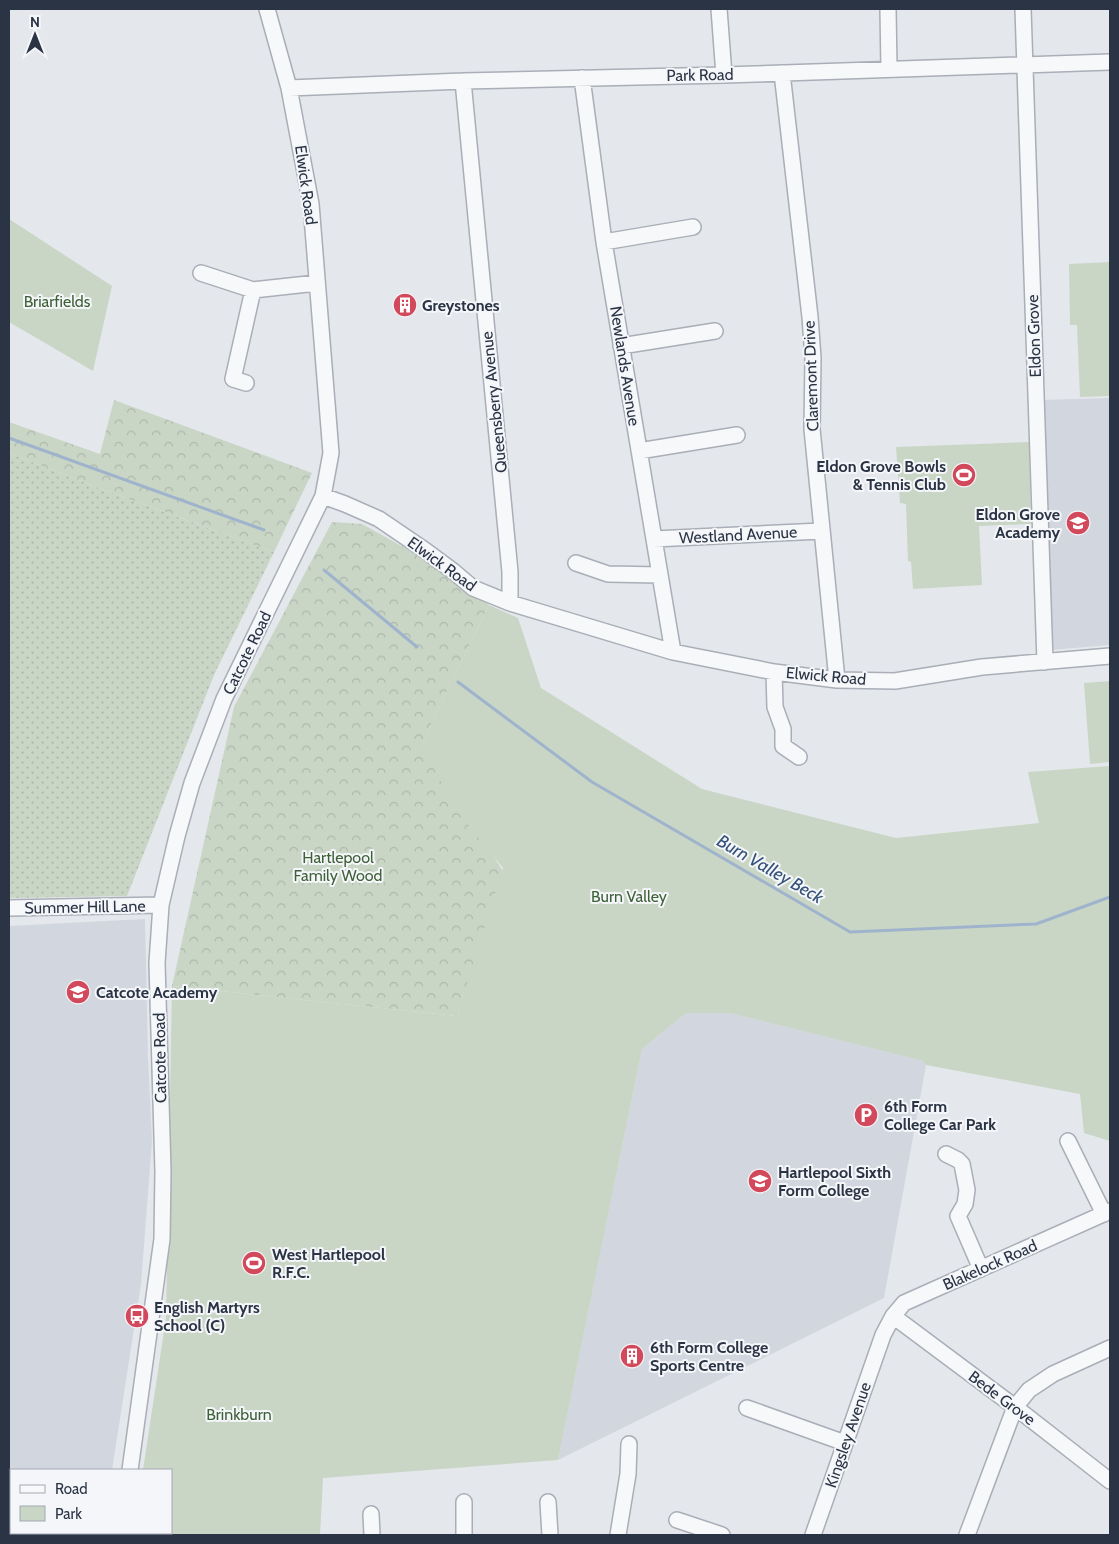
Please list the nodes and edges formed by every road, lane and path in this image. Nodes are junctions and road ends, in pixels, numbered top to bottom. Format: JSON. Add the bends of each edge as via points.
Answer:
{"nodes":[{"id":1,"x":267,"y":9,"type":"edge"},
{"id":2,"x":719,"y":9,"type":"edge"},
{"id":3,"x":888,"y":9,"type":"edge"},
{"id":4,"x":1023,"y":9,"type":"edge"},
{"id":5,"x":1110,"y":62,"type":"edge"},
{"id":6,"x":1026,"y":65,"type":"junction"},
{"id":7,"x":889,"y":69,"type":"junction"},
{"id":8,"x":782,"y":73,"type":"junction"},
{"id":9,"x":724,"y":75,"type":"junction"},
{"id":10,"x":582,"y":78,"type":"junction"},
{"id":11,"x":463,"y":81,"type":"junction"},
{"id":12,"x":289,"y":88,"type":"junction"},
{"id":13,"x":693,"y":227,"type":"dead end"},
{"id":14,"x":604,"y":242,"type":"junction"},
{"id":15,"x":201,"y":273,"type":"dead end"},
{"id":16,"x":317,"y":283,"type":"junction"},
{"id":17,"x":253,"y":290,"type":"junction"},
{"id":18,"x":715,"y":331,"type":"dead end"},
{"id":19,"x":621,"y":346,"type":"junction"},
{"id":20,"x":232,"y":380,"type":"dead end"},
{"id":21,"x":737,"y":435,"type":"dead end"},
{"id":22,"x":639,"y":451,"type":"junction"},
{"id":23,"x":323,"y":496,"type":"junction"},
{"id":24,"x":822,"y":531,"type":"junction"},
{"id":25,"x":654,"y":539,"type":"junction"},
{"id":26,"x":584,"y":561,"type":"dead end"},
{"id":27,"x":660,"y":574,"type":"junction"},
{"id":28,"x":510,"y":603,"type":"junction"},
{"id":29,"x":673,"y":652,"type":"junction"},
{"id":30,"x":1110,"y":656,"type":"edge"},
{"id":31,"x":1045,"y":662,"type":"junction"},
{"id":32,"x":774,"y":672,"type":"junction"},
{"id":33,"x":837,"y":680,"type":"junction"},
{"id":34,"x":799,"y":757,"type":"dead end"},
{"id":35,"x":161,"y":906,"type":"junction"},
{"id":36,"x":9,"y":908,"type":"edge"},
{"id":37,"x":1068,"y":1141,"type":"dead end"},
{"id":38,"x":946,"y":1154,"type":"dead end"},
{"id":39,"x":1107,"y":1212,"type":"edge"},
{"id":40,"x":982,"y":1269,"type":"junction"},
{"id":41,"x":893,"y":1316,"type":"junction"},
{"id":42,"x":883,"y":1335,"type":"joint"},
{"id":43,"x":1110,"y":1348,"type":"edge"},
{"id":44,"x":1015,"y":1407,"type":"junction"},
{"id":45,"x":746,"y":1408,"type":"dead end"},
{"id":46,"x":845,"y":1443,"type":"junction"},
{"id":47,"x":629,"y":1444,"type":"dead end"},
{"id":48,"x":130,"y":1469,"type":"edge"},
{"id":49,"x":1110,"y":1481,"type":"edge"},
{"id":50,"x":464,"y":1502,"type":"dead end"},
{"id":51,"x":548,"y":1502,"type":"dead end"},
{"id":52,"x":371,"y":1514,"type":"dead end"},
{"id":53,"x":676,"y":1519,"type":"dead end"},
{"id":54,"x":372,"y":1535,"type":"edge"},
{"id":55,"x":464,"y":1535,"type":"edge"},
{"id":56,"x":550,"y":1535,"type":"edge"},
{"id":57,"x":618,"y":1535,"type":"edge"},
{"id":58,"x":722,"y":1535,"type":"edge"},
{"id":59,"x":813,"y":1535,"type":"edge"},
{"id":60,"x":967,"y":1535,"type":"edge"}],
"edges":[{"from":1,"to":12,"type":"street","name":"Elwick Road"},
{"from":2,"to":9,"type":"street"},
{"from":3,"to":7,"type":"street"},
{"from":4,"to":6,"type":"street","name":"Eldon Grove"},
{"from":5,"to":6,"type":"street","name":"Park Road"},
{"from":6,"to":7,"type":"street","name":"Park Road"},
{"from":6,"to":31,"type":"street","name":"Eldon Grove"},
{"from":7,"to":8,"type":"street","name":"Park Road"},
{"from":8,"to":9,"type":"street","name":"Park Road"},
{"from":8,"to":24,"type":"street","name":"Claremont Drive","via":[[813,358],[812,429]]},
{"from":9,"to":10,"type":"street","name":"Park Road"},
{"from":10,"to":11,"type":"street","name":"Park Road"},
{"from":10,"to":14,"type":"street","name":"Newlands Avenue"},
{"from":11,"to":12,"type":"street","name":"Park Road"},
{"from":11,"to":28,"type":"street","name":"Queensberry Avenue","via":[[510,572]]},
{"from":12,"to":16,"type":"street","name":"Elwick Road","via":[[311,204]]},
{"from":13,"to":14,"type":"street"},
{"from":14,"to":19,"type":"street","name":"Newlands Avenue"},
{"from":15,"to":17,"type":"street"},
{"from":16,"to":17,"type":"street"},
{"from":16,"to":23,"type":"street","name":"Elwick Road","via":[[331,453]]},
{"from":17,"to":20,"type":"street"},
{"from":18,"to":19,"type":"street"},
{"from":19,"to":22,"type":"street","name":"Newlands Avenue"},
{"from":21,"to":22,"type":"street"},
{"from":22,"to":25,"type":"street","name":"Newlands Avenue"},
{"from":23,"to":28,"type":"street","name":"Elwick Road","via":[[379,519],[473,588]]},
{"from":23,"to":35,"type":"street","name":"Catcote Road","via":[[224,699],[192,783]]},
{"from":24,"to":25,"type":"street","name":"Westland Avenue"},
{"from":24,"to":33,"type":"street","name":"Claremont Drive"},
{"from":25,"to":27,"type":"street","name":"Newlands Avenue"},
{"from":26,"to":27,"type":"street","via":[[608,574]]},
{"from":27,"to":29,"type":"street","name":"Newlands Avenue"},
{"from":28,"to":29,"type":"street","name":"Elwick Road"},
{"from":29,"to":32,"type":"street","name":"Elwick Road"},
{"from":30,"to":31,"type":"street","name":"Elwick Road"},
{"from":31,"to":33,"type":"street","name":"Elwick Road","via":[[982,667],[895,681]]},
{"from":32,"to":33,"type":"street","name":"Elwick Road"},
{"from":32,"to":34,"type":"street","via":[[775,707],[783,729],[777,748]]},
{"from":35,"to":36,"type":"street","name":"Summer Hill Lane"},
{"from":35,"to":48,"type":"street","name":"Catcote Road","via":[[157,964],[162,1239]]},
{"from":37,"to":39,"type":"street"},
{"from":38,"to":40,"type":"street","via":[[962,1164],[967,1196],[958,1216]]},
{"from":39,"to":40,"type":"street","name":"Blakelock Road"},
{"from":40,"to":41,"type":"street","name":"Blakelock Road","via":[[904,1303]]},
{"from":41,"to":42,"type":"street","name":"Blakelock Road"},
{"from":41,"to":44,"type":"street","name":"Bede Grove"},
{"from":42,"to":46,"type":"street","name":"Kingsley Avenue"},
{"from":43,"to":44,"type":"street","via":[[1053,1374],[1029,1390]]},
{"from":44,"to":49,"type":"street","name":"Bede Grove"},
{"from":44,"to":60,"type":"street"},
{"from":45,"to":46,"type":"street"},
{"from":46,"to":59,"type":"street","name":"Kingsley Avenue"},
{"from":47,"to":57,"type":"street","via":[[628,1474]]},
{"from":50,"to":55,"type":"street"},
{"from":51,"to":56,"type":"street"},
{"from":52,"to":54,"type":"street"},
{"from":53,"to":58,"type":"street"}]}
